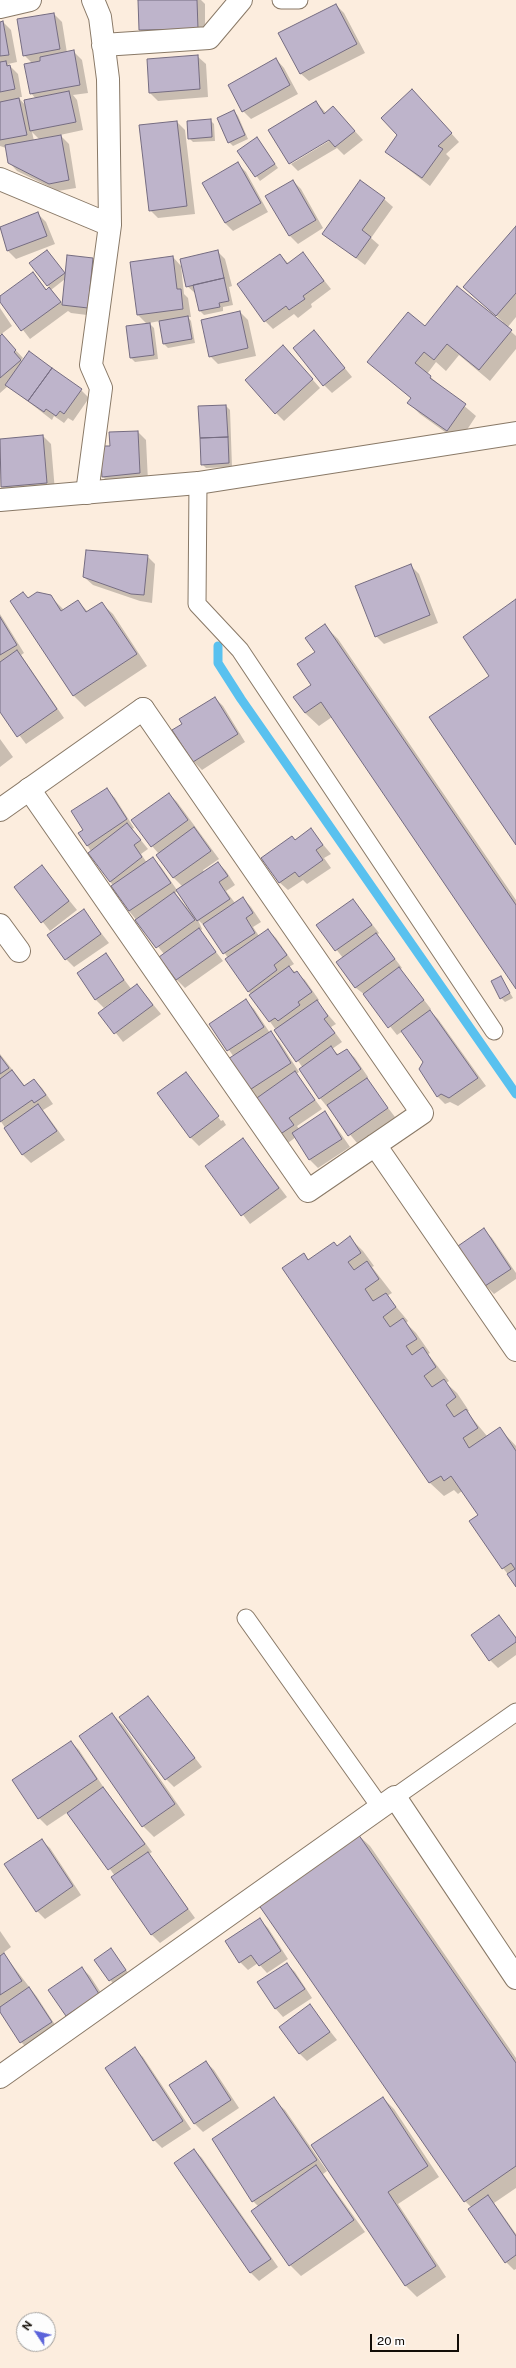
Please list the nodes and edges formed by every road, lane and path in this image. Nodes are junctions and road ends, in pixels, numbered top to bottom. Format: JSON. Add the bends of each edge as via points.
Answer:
{"nodes":[{"id":1,"x":30,"y":0,"type":"edge"},
{"id":2,"x":93,"y":0,"type":"edge"},
{"id":3,"x":241,"y":0,"type":"edge"},
{"id":4,"x":281,"y":0,"type":"edge"},
{"id":5,"x":299,"y":0,"type":"edge"},
{"id":6,"x":0,"y":7,"type":"edge"},
{"id":7,"x":103,"y":45,"type":"junction"},
{"id":8,"x":0,"y":179,"type":"edge"},
{"id":9,"x":110,"y":225,"type":"junction"},
{"id":10,"x":516,"y":433,"type":"edge"},
{"id":11,"x":198,"y":483,"type":"junction"},
{"id":12,"x":87,"y":493,"type":"junction"},
{"id":13,"x":0,"y":500,"type":"edge"},
{"id":14,"x":29,"y":789,"type":"junction"},
{"id":15,"x":0,"y":810,"type":"edge"},
{"id":16,"x":0,"y":926,"type":"edge"},
{"id":17,"x":19,"y":951,"type":"dead end"},
{"id":18,"x":494,"y":1031,"type":"dead end"},
{"id":19,"x":375,"y":1145,"type":"junction"},
{"id":20,"x":516,"y":1350,"type":"edge"},
{"id":21,"x":246,"y":1618,"type":"dead end"},
{"id":22,"x":516,"y":1712,"type":"edge"},
{"id":23,"x":388,"y":1803,"type":"junction"},
{"id":24,"x":516,"y":1978,"type":"edge"},
{"id":25,"x":0,"y":2077,"type":"edge"}],
"edges":[{"from":1,"to":6,"type":"street"},
{"from":2,"to":7,"type":"street","via":[[100,17]]},
{"from":3,"to":7,"type":"street","via":[[209,38]]},
{"from":4,"to":5,"type":"lane"},
{"from":7,"to":9,"type":"street","via":[[108,79]]},
{"from":8,"to":9,"type":"street"},
{"from":9,"to":12,"type":"street","via":[[91,365],[101,388]]},
{"from":10,"to":11,"type":"street"},
{"from":11,"to":12,"type":"street"},
{"from":11,"to":18,"type":"lane","via":[[197,604],[240,650]]},
{"from":12,"to":13,"type":"street"},
{"from":14,"to":15,"type":"street"},
{"from":14,"to":19,"type":"street","via":[[308,1191]]},
{"from":14,"to":19,"type":"street","via":[[143,709],[422,1113]]},
{"from":16,"to":17,"type":"street"},
{"from":19,"to":20,"type":"street"},
{"from":21,"to":23,"type":"lane"},
{"from":22,"to":23,"type":"lane"},
{"from":23,"to":24,"type":"street"},
{"from":23,"to":25,"type":"street"}]}
